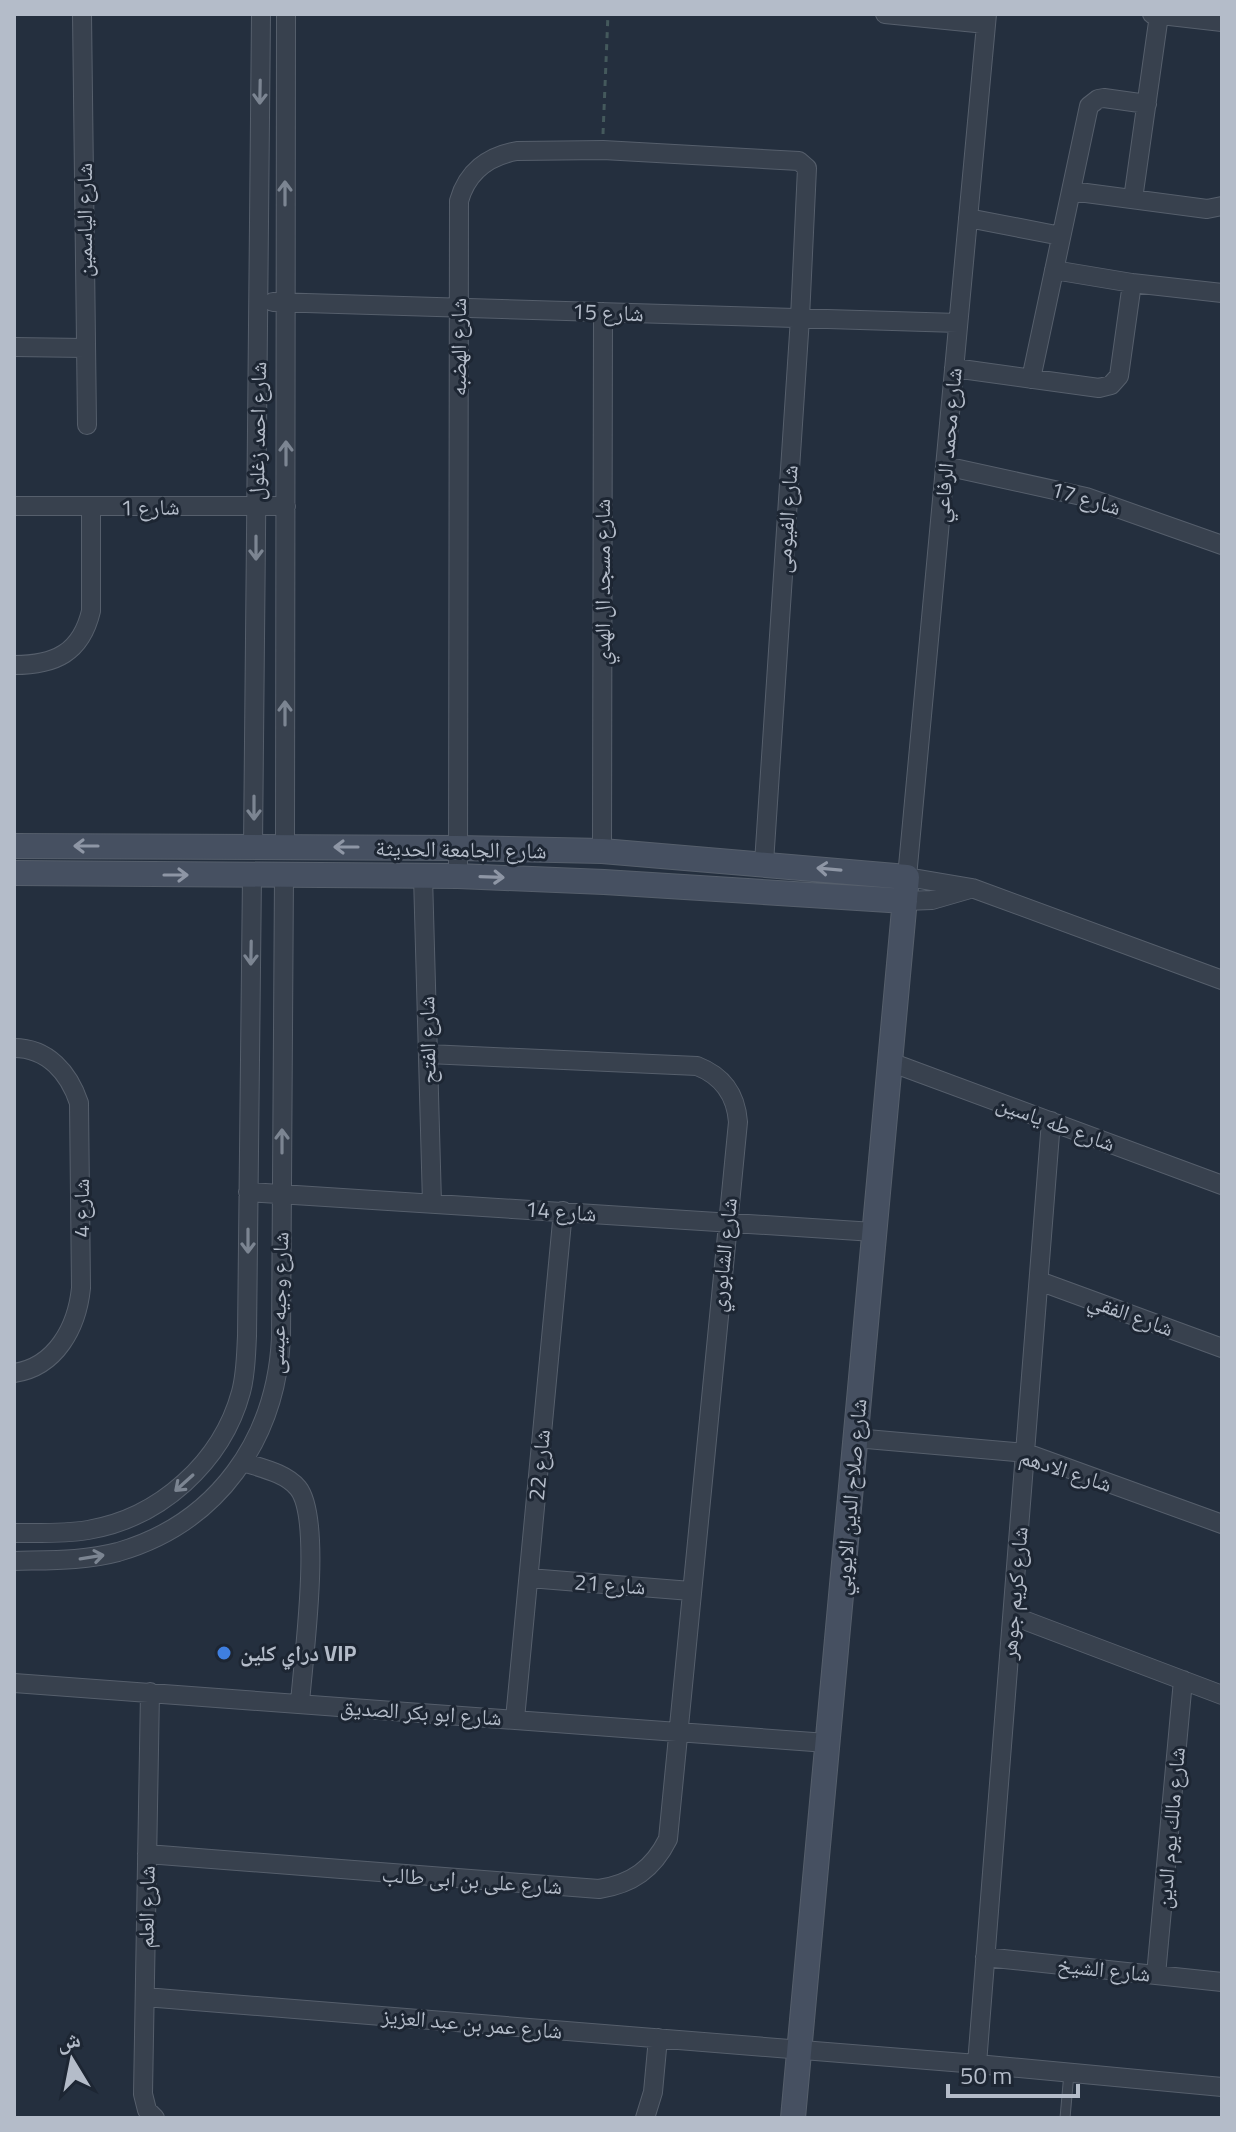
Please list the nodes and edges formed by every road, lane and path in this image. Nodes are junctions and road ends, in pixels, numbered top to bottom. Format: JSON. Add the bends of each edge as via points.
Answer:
{"nodes":[{"id":1,"x":82,"y":14,"type":"edge"},
{"id":2,"x":261,"y":14,"type":"edge"},
{"id":3,"x":286,"y":14,"type":"edge"},
{"id":4,"x":608,"y":14,"type":"edge"},
{"id":5,"x":885,"y":14,"type":"edge"},
{"id":6,"x":1152,"y":14,"type":"edge"},
{"id":7,"x":1159,"y":15,"type":"edge"},
{"id":8,"x":986,"y":19,"type":"edge"},
{"id":9,"x":1222,"y":22,"type":"edge"},
{"id":10,"x":1147,"y":104,"type":"junction"},
{"id":11,"x":603,"y":150,"type":"junction"},
{"id":12,"x":808,"y":175,"type":"joint"},
{"id":13,"x":1071,"y":191,"type":"junction"},
{"id":14,"x":1133,"y":199,"type":"junction"},
{"id":15,"x":1222,"y":206,"type":"edge"},
{"id":16,"x":968,"y":218,"type":"junction"},
{"id":17,"x":1061,"y":236,"type":"junction"},
{"id":18,"x":1054,"y":270,"type":"junction"},
{"id":19,"x":1132,"y":283,"type":"junction"},
{"id":20,"x":1222,"y":293,"type":"edge"},
{"id":21,"x":258,"y":301,"type":"junction"},
{"id":22,"x":285,"y":302,"type":"junction"},
{"id":23,"x":458,"y":308,"type":"junction"},
{"id":24,"x":603,"y":312,"type":"junction"},
{"id":25,"x":800,"y":318,"type":"junction"},
{"id":26,"x":958,"y":323,"type":"junction"},
{"id":27,"x":14,"y":347,"type":"edge"},
{"id":28,"x":85,"y":348,"type":"junction"},
{"id":29,"x":954,"y":368,"type":"junction"},
{"id":30,"x":1031,"y":379,"type":"junction"},
{"id":31,"x":87,"y":425,"type":"dead end"},
{"id":32,"x":945,"y":466,"type":"junction"},
{"id":33,"x":14,"y":506,"type":"edge"},
{"id":34,"x":256,"y":506,"type":"junction"},
{"id":35,"x":286,"y":506,"type":"junction"},
{"id":36,"x":91,"y":508,"type":"junction"},
{"id":37,"x":1222,"y":545,"type":"edge"},
{"id":38,"x":14,"y":665,"type":"edge"},
{"id":39,"x":14,"y":846,"type":"edge"},
{"id":40,"x":253,"y":847,"type":"junction"},
{"id":41,"x":285,"y":847,"type":"junction"},
{"id":42,"x":458,"y":848,"type":"junction"},
{"id":43,"x":602,"y":851,"type":"junction"},
{"id":44,"x":764,"y":863,"type":"junction"},
{"id":45,"x":14,"y":873,"type":"edge"},
{"id":46,"x":252,"y":875,"type":"junction"},
{"id":47,"x":284,"y":875,"type":"junction"},
{"id":48,"x":423,"y":876,"type":"junction"},
{"id":49,"x":458,"y":876,"type":"junction"},
{"id":50,"x":907,"y":877,"type":"junction"},
{"id":51,"x":972,"y":888,"type":"junction"},
{"id":52,"x":905,"y":901,"type":"junction"},
{"id":53,"x":1222,"y":980,"type":"edge"},
{"id":54,"x":14,"y":1048,"type":"edge"},
{"id":55,"x":428,"y":1054,"type":"junction"},
{"id":56,"x":890,"y":1062,"type":"junction"},
{"id":57,"x":1051,"y":1121,"type":"junction"},
{"id":58,"x":1222,"y":1185,"type":"edge"},
{"id":59,"x":248,"y":1192,"type":"junction"},
{"id":60,"x":282,"y":1194,"type":"junction"},
{"id":61,"x":432,"y":1203,"type":"junction"},
{"id":62,"x":563,"y":1211,"type":"junction"},
{"id":63,"x":726,"y":1222,"type":"junction"},
{"id":64,"x":874,"y":1232,"type":"junction"},
{"id":65,"x":1039,"y":1281,"type":"junction"},
{"id":66,"x":1222,"y":1348,"type":"edge"},
{"id":67,"x":14,"y":1373,"type":"edge"},
{"id":68,"x":855,"y":1438,"type":"junction"},
{"id":69,"x":1026,"y":1453,"type":"junction"},
{"id":70,"x":243,"y":1462,"type":"junction"},
{"id":71,"x":1222,"y":1524,"type":"edge"},
{"id":72,"x":14,"y":1533,"type":"edge"},
{"id":73,"x":14,"y":1561,"type":"edge"},
{"id":74,"x":529,"y":1578,"type":"junction"},
{"id":75,"x":691,"y":1591,"type":"junction"},
{"id":76,"x":1013,"y":1616,"type":"junction"},
{"id":77,"x":1183,"y":1680,"type":"junction"},
{"id":78,"x":14,"y":1683,"type":"edge"},
{"id":79,"x":150,"y":1692,"type":"junction"},
{"id":80,"x":1222,"y":1695,"type":"edge"},
{"id":81,"x":300,"y":1703,"type":"junction"},
{"id":82,"x":515,"y":1719,"type":"junction"},
{"id":83,"x":678,"y":1731,"type":"junction"},
{"id":84,"x":827,"y":1743,"type":"junction"},
{"id":85,"x":147,"y":1854,"type":"junction"},
{"id":86,"x":985,"y":1957,"type":"junction"},
{"id":87,"x":1156,"y":1975,"type":"junction"},
{"id":88,"x":1222,"y":1982,"type":"edge"},
{"id":89,"x":145,"y":1997,"type":"junction"},
{"id":90,"x":658,"y":2038,"type":"junction"},
{"id":91,"x":799,"y":2050,"type":"junction"},
{"id":92,"x":977,"y":2064,"type":"junction"},
{"id":93,"x":1069,"y":2073,"type":"junction"},
{"id":94,"x":1222,"y":2087,"type":"edge"},
{"id":95,"x":155,"y":2118,"type":"edge"},
{"id":96,"x":645,"y":2118,"type":"edge"},
{"id":97,"x":793,"y":2118,"type":"edge"},
{"id":98,"x":1065,"y":2118,"type":"edge"}],
"edges":[{"from":1,"to":28,"type":"street","name":"شارع الياسمين"},
{"from":2,"to":21,"type":"street","name":"شارع احمد زغلول","one_way":true},
{"from":22,"to":3,"type":"street","name":"شارع احمد زغلول","one_way":true},
{"from":4,"to":11,"type":"path"},
{"from":5,"to":8,"type":"street"},
{"from":6,"to":7,"type":"street"},
{"from":7,"to":9,"type":"street"},
{"from":7,"to":10,"type":"street"},
{"from":8,"to":16,"type":"street","name":"شارع محمد الرفاعي"},
{"from":10,"to":13,"type":"street","via":[[1104,98],[1089,106]]},
{"from":10,"to":14,"type":"street"},
{"from":11,"to":12,"type":"street","name":"شارع الهضبه","via":[[799,161]]},
{"from":11,"to":23,"type":"street","name":"شارع الهضبه","via":[[503,153],[470,176],[459,201]]},
{"from":12,"to":25,"type":"street","name":"شارع الفيومى"},
{"from":13,"to":14,"type":"street"},
{"from":13,"to":17,"type":"street"},
{"from":14,"to":15,"type":"street","via":[[1207,209]]},
{"from":16,"to":17,"type":"street"},
{"from":16,"to":26,"type":"street","name":"شارع محمد الرفاعي"},
{"from":17,"to":18,"type":"street"},
{"from":18,"to":19,"type":"street"},
{"from":18,"to":30,"type":"street"},
{"from":19,"to":20,"type":"street"},
{"from":19,"to":30,"type":"street","via":[[1116,381],[1099,388]]},
{"from":21,"to":22,"type":"street","name":"شارع 15"},
{"from":21,"to":34,"type":"street","name":"شارع احمد زغلول"},
{"from":22,"to":23,"type":"street","name":"شارع 15"},
{"from":35,"to":22,"type":"street","name":"شارع احمد زغلول","one_way":true},
{"from":23,"to":24,"type":"street","name":"شارع 15"},
{"from":23,"to":42,"type":"street","name":"شارع الهضبه"},
{"from":24,"to":25,"type":"street","name":"شارع 15"},
{"from":24,"to":43,"type":"street","name":"شارع مسجد ال الهدي"},
{"from":25,"to":26,"type":"street","name":"شارع 15"},
{"from":25,"to":44,"type":"street","name":"شارع الفيومى"},
{"from":26,"to":29,"type":"street","name":"شارع محمد الرفاعي"},
{"from":27,"to":28,"type":"street"},
{"from":28,"to":31,"type":"street","name":"شارع الياسمين"},
{"from":29,"to":30,"type":"street"},
{"from":29,"to":32,"type":"street","name":"شارع محمد الرفاعي"},
{"from":32,"to":37,"type":"street","name":"شارع 17","via":[[1075,493]]},
{"from":32,"to":50,"type":"street","name":"شارع محمد الرفاعي"},
{"from":33,"to":36,"type":"street","name":"شارع 1"},
{"from":34,"to":35,"type":"street","name":"شارع 1"},
{"from":34,"to":36,"type":"street","name":"شارع 1"},
{"from":34,"to":40,"type":"street","name":"شارع احمد زغلول","one_way":true},
{"from":41,"to":35,"type":"street","name":"شارع احمد زغلول","one_way":true},
{"from":36,"to":38,"type":"street","via":[[91,611],[81,638],[60,657]]},
{"from":40,"to":39,"type":"street","name":"شارع الجامعة الحديثة","one_way":true},
{"from":40,"to":41,"type":"street","name":"شارع الجامعة الحديثة"},
{"from":42,"to":41,"type":"street","name":"شارع الجامعة الحديثة","one_way":true},
{"from":42,"to":43,"type":"street","name":"شارع الجامعة الحديثة"},
{"from":42,"to":49,"type":"street","name":"شارع الهضبه"},
{"from":43,"to":44,"type":"street","name":"شارع الجامعة الحديثة"},
{"from":50,"to":44,"type":"street","name":"شارع الجامعة الحديثة","one_way":true},
{"from":45,"to":46,"type":"street","name":"شارع الجامعة الحديثة","one_way":true},
{"from":46,"to":47,"type":"street","name":"شارع الجامعة الحديثة"},
{"from":46,"to":59,"type":"street","name":"شارع وجيه عيسى","one_way":true},
{"from":47,"to":48,"type":"street","name":"شارع الجامعة الحديثة"},
{"from":60,"to":47,"type":"street","name":"شارع وجيه عيسى","one_way":true},
{"from":48,"to":49,"type":"street","name":"شارع الجامعة الحديثة"},
{"from":48,"to":55,"type":"street","name":"شارع الفتح"},
{"from":49,"to":52,"type":"street","name":"شارع الجامعة الحديثة","one_way":true},
{"from":50,"to":51,"type":"street"},
{"from":50,"to":52,"type":"street","name":"شارع صلاح الدين الايوبي"},
{"from":51,"to":52,"type":"street","via":[[932,900]]},
{"from":51,"to":53,"type":"street"},
{"from":52,"to":56,"type":"street","name":"شارع صلاح الدين الايوبي"},
{"from":54,"to":67,"type":"street","name":"شارع 4","via":[[53,1062],[74,1087],[79,1103],[81,1288],[74,1325],[64,1341],[36,1366]]},
{"from":55,"to":61,"type":"street","name":"شارع الفتح"},
{"from":55,"to":63,"type":"street","name":"شارع الشابوري","via":[[697,1066],[712,1072],[737,1108]]},
{"from":56,"to":57,"type":"street","name":"شارع طه ياسين"},
{"from":56,"to":64,"type":"street","name":"شارع صلاح الدين الايوبي"},
{"from":57,"to":58,"type":"street","name":"شارع طه ياسين"},
{"from":57,"to":65,"type":"street","name":"شارع كريم جوهر"},
{"from":59,"to":60,"type":"street","name":"شارع 14"},
{"from":59,"to":72,"type":"street","name":"شارع وجيه عيسى","one_way":true,"via":[[245,1363],[237,1403],[205,1463],[141,1513],[89,1530]]},
{"from":60,"to":61,"type":"street","name":"شارع 14"},
{"from":60,"to":70,"type":"street","name":"شارع وجيه عيسى","via":[[279,1364],[267,1415]]},
{"from":61,"to":62,"type":"street","name":"شارع 14"},
{"from":62,"to":63,"type":"street","name":"شارع 14"},
{"from":62,"to":74,"type":"street","name":"شارع 22"},
{"from":63,"to":64,"type":"street","name":"شارع 14"},
{"from":63,"to":75,"type":"street","name":"شارع الشابوري"},
{"from":64,"to":68,"type":"street","name":"شارع صلاح الدين الايوبي"},
{"from":65,"to":66,"type":"street","name":"شارع الفقي"},
{"from":65,"to":69,"type":"street","name":"شارع كريم جوهر"},
{"from":68,"to":69,"type":"street","name":"شارع الادهم"},
{"from":68,"to":84,"type":"street","name":"شارع صلاح الدين الايوبي"},
{"from":69,"to":71,"type":"street","name":"شارع الادهم"},
{"from":69,"to":76,"type":"street","name":"شارع كريم جوهر"},
{"from":73,"to":70,"type":"street","name":"شارع وجيه عيسى","one_way":true,"via":[[91,1558],[142,1544],[209,1502]]},
{"from":70,"to":81,"type":"street","via":[[279,1475],[298,1489],[309,1513]]},
{"from":74,"to":75,"type":"street","name":"شارع 21"},
{"from":74,"to":82,"type":"street","name":"شارع 22"},
{"from":75,"to":83,"type":"street","name":"شارع الشابوري"},
{"from":76,"to":77,"type":"street"},
{"from":76,"to":86,"type":"street","name":"شارع كريم جوهر"},
{"from":77,"to":80,"type":"street"},
{"from":77,"to":87,"type":"street","name":"شارع مالك يوم الدين"},
{"from":78,"to":79,"type":"street","name":"شارع ابو بكر الصديق"},
{"from":79,"to":81,"type":"street","name":"شارع ابو بكر الصديق"},
{"from":79,"to":85,"type":"street","name":"شارع العلم"},
{"from":81,"to":82,"type":"street","name":"شارع ابو بكر الصديق"},
{"from":82,"to":83,"type":"street","name":"شارع ابو بكر الصديق"},
{"from":83,"to":84,"type":"street","name":"شارع ابو بكر الصديق"},
{"from":83,"to":85,"type":"street","name":"شارع على بن ابى طالب","via":[[668,1839],[652,1864],[614,1887]]},
{"from":84,"to":91,"type":"street","name":"شارع صلاح الدين الايوبي"},
{"from":85,"to":89,"type":"street","name":"شارع العلم"},
{"from":86,"to":87,"type":"street","name":"شارع الشيخ"},
{"from":86,"to":92,"type":"street","name":"شارع كريم جوهر"},
{"from":87,"to":88,"type":"street","name":"شارع الشيخ"},
{"from":89,"to":90,"type":"street","name":"شارع عمر بن عبد العزيز"},
{"from":89,"to":95,"type":"street","name":"شارع العلم","via":[[144,2102]]},
{"from":90,"to":91,"type":"street","name":"شارع عمر بن عبد العزيز"},
{"from":90,"to":96,"type":"street"},
{"from":91,"to":92,"type":"street","name":"شارع عمر بن عبد العزيز"},
{"from":91,"to":97,"type":"street","name":"شارع صلاح الدين الايوبي"},
{"from":92,"to":93,"type":"street","name":"شارع عمر بن عبد العزيز"},
{"from":93,"to":94,"type":"street","name":"شارع عمر بن عبد العزيز"},
{"from":93,"to":98,"type":"lane"}]}
